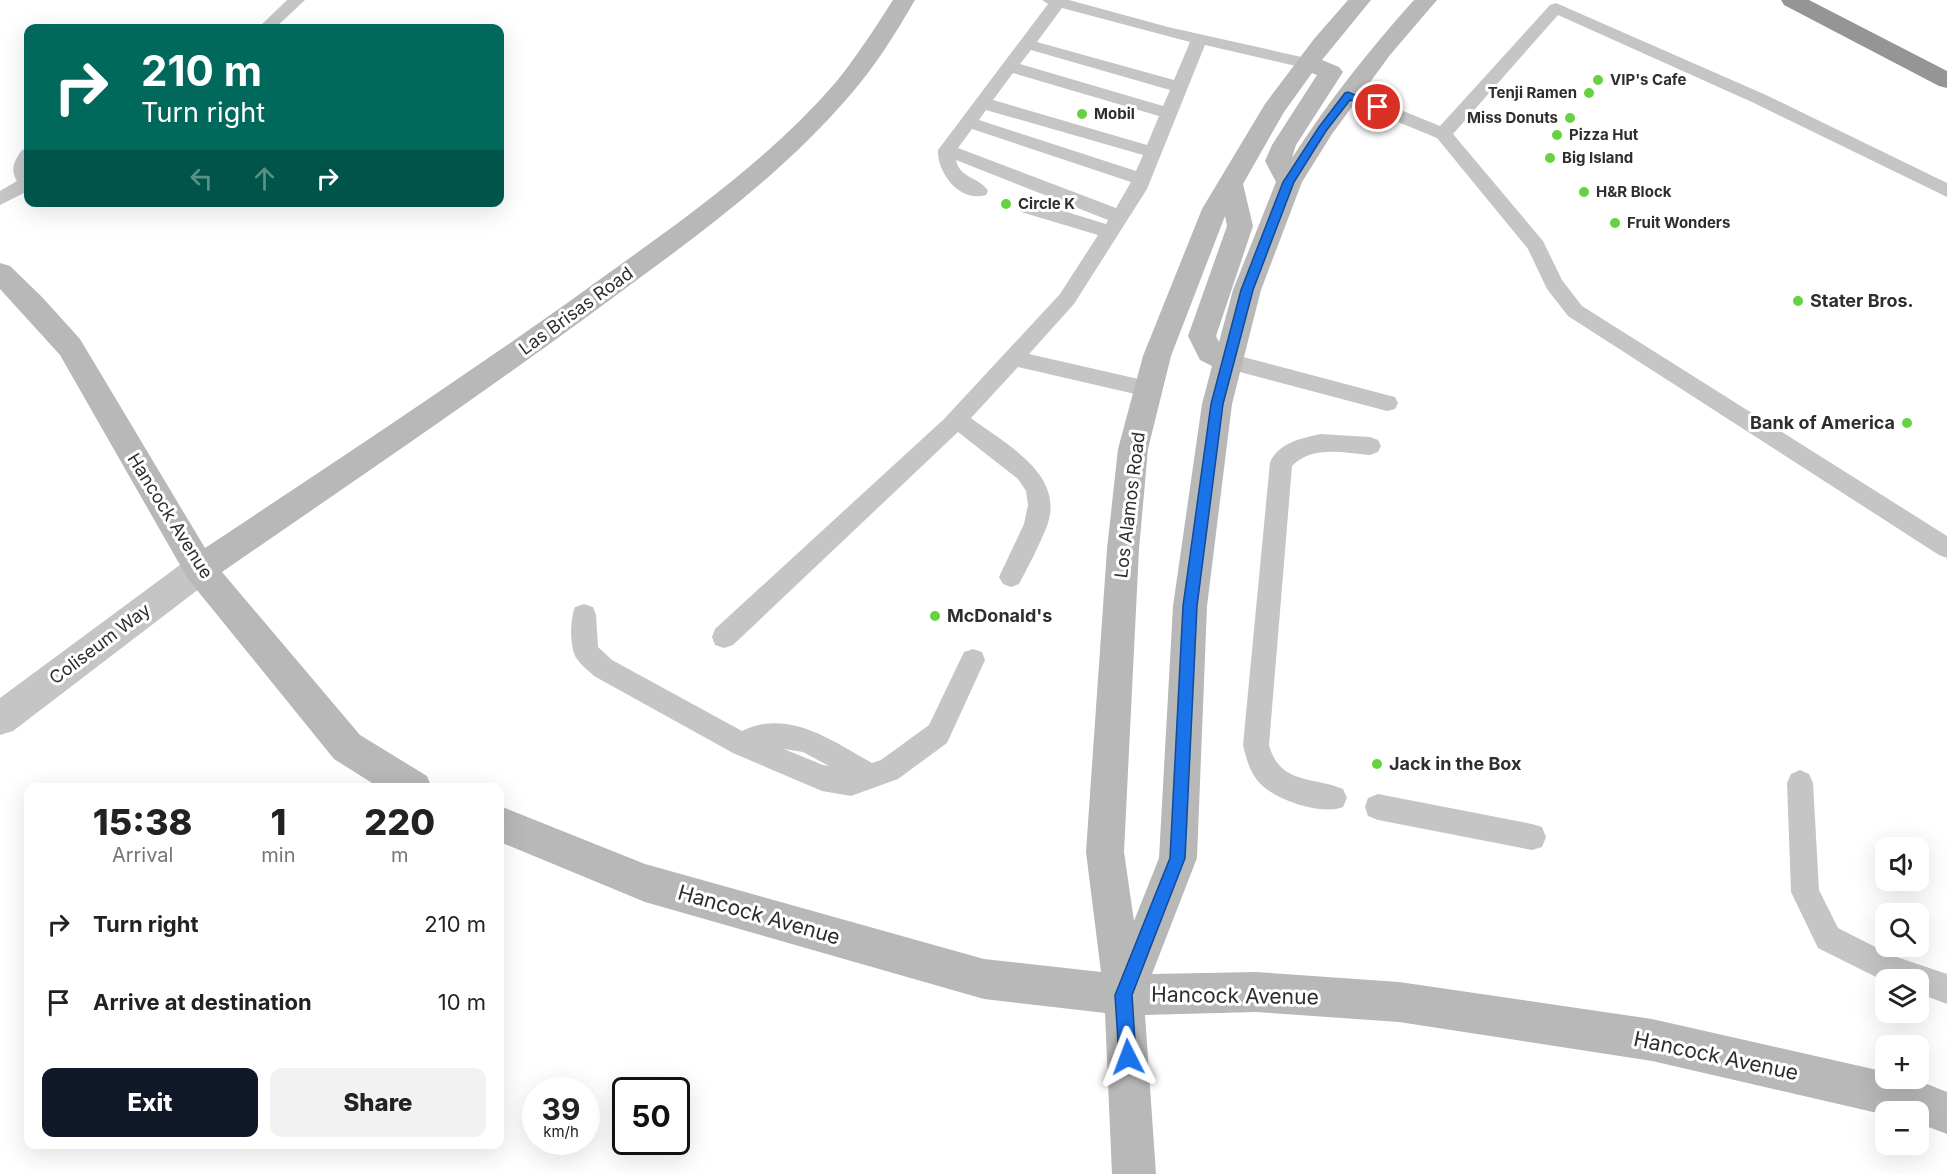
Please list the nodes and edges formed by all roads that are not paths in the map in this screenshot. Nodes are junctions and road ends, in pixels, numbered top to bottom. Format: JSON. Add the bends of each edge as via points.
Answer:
{"nodes":[{"id":1,"x":297,"y":0,"type":"edge"},
{"id":2,"x":904,"y":0,"type":"edge"},
{"id":3,"x":1360,"y":0,"type":"edge"},
{"id":4,"x":1426,"y":0,"type":"edge"},
{"id":5,"x":1792,"y":0,"type":"edge"},
{"id":6,"x":1054,"y":1,"type":"edge"},
{"id":7,"x":270,"y":24,"type":"edge"},
{"id":8,"x":1200,"y":38,"type":"junction"},
{"id":9,"x":1027,"y":44,"type":"junction"},
{"id":10,"x":1309,"y":64,"type":"junction"},
{"id":11,"x":1010,"y":67,"type":"junction"},
{"id":12,"x":1947,"y":81,"type":"edge"},
{"id":13,"x":1180,"y":87,"type":"junction"},
{"id":14,"x":1348,"y":95,"type":"junction"},
{"id":15,"x":982,"y":103,"type":"junction"},
{"id":16,"x":1169,"y":113,"type":"junction"},
{"id":17,"x":968,"y":122,"type":"junction"},
{"id":18,"x":1443,"y":134,"type":"junction"},
{"id":19,"x":947,"y":150,"type":"junction"},
{"id":20,"x":1152,"y":152,"type":"junction"},
{"id":21,"x":24,"y":163,"type":"edge"},
{"id":22,"x":24,"y":178,"type":"edge"},
{"id":23,"x":1142,"y":178,"type":"junction"},
{"id":24,"x":1289,"y":182,"type":"junction"},
{"id":25,"x":1230,"y":184,"type":"junction"},
{"id":26,"x":24,"y":185,"type":"edge"},
{"id":27,"x":979,"y":191,"type":"dead end"},
{"id":28,"x":1947,"y":191,"type":"edge"},
{"id":29,"x":0,"y":199,"type":"edge"},
{"id":30,"x":1028,"y":207,"type":"dead end"},
{"id":31,"x":1115,"y":224,"type":"junction"},
{"id":32,"x":0,"y":273,"type":"edge"},
{"id":33,"x":1013,"y":358,"type":"junction"},
{"id":34,"x":1228,"y":361,"type":"junction"},
{"id":35,"x":1149,"y":389,"type":"junction"},
{"id":36,"x":1387,"y":403,"type":"dead end"},
{"id":37,"x":958,"y":420,"type":"junction"},
{"id":38,"x":1370,"y":446,"type":"dead end"},
{"id":39,"x":1947,"y":548,"type":"edge"},
{"id":40,"x":200,"y":569,"type":"junction"},
{"id":41,"x":1011,"y":577,"type":"dead end"},
{"id":42,"x":584,"y":615,"type":"dead end"},
{"id":43,"x":724,"y":637,"type":"dead end"},
{"id":44,"x":973,"y":660,"type":"dead end"},
{"id":45,"x":0,"y":719,"type":"edge"},
{"id":46,"x":406,"y":783,"type":"edge"},
{"id":47,"x":1800,"y":783,"type":"dead end"},
{"id":48,"x":1334,"y":798,"type":"dead end"},
{"id":49,"x":1378,"y":807,"type":"dead end"},
{"id":50,"x":504,"y":826,"type":"edge"},
{"id":51,"x":1532,"y":837,"type":"dead end"},
{"id":52,"x":1947,"y":989,"type":"edge"},
{"id":53,"x":1124,"y":995,"type":"junction"},
{"id":54,"x":1947,"y":1113,"type":"edge"},
{"id":55,"x":1134,"y":1174,"type":"edge"}],
"edges":[{"from":1,"to":7,"type":"lane"},
{"from":2,"to":40,"type":"main road","name":"Las Brisas Road","via":[[852,78],[789,146],[687,230],[535,341]]},
{"from":3,"to":10,"type":"main road","name":"Los Alamos Road"},
{"from":4,"to":14,"type":"main road","name":"Los Alamos Road"},
{"from":5,"to":12,"type":"highway"},
{"from":6,"to":8,"type":"lane"},
{"from":6,"to":9,"type":"lane"},
{"from":8,"to":10,"type":"lane"},
{"from":8,"to":13,"type":"lane"},
{"from":9,"to":11,"type":"lane"},
{"from":9,"to":13,"type":"lane"},
{"from":10,"to":24,"type":"main road","via":[[1331,72],[1284,145],[1278,161]]},
{"from":10,"to":25,"type":"main road","name":"Los Alamos Road","via":[[1275,109]]},
{"from":11,"to":15,"type":"lane"},
{"from":11,"to":16,"type":"lane"},
{"from":13,"to":16,"type":"lane"},
{"from":14,"to":18,"type":"lane"},
{"from":14,"to":24,"type":"main road","name":"Los Alamos Road"},
{"from":15,"to":17,"type":"lane"},
{"from":15,"to":20,"type":"lane"},
{"from":16,"to":20,"type":"lane"},
{"from":17,"to":19,"type":"lane"},
{"from":17,"to":23,"type":"lane"},
{"from":18,"to":28,"type":"lane","via":[[1556,8],[1760,99]]},
{"from":18,"to":39,"type":"lane","via":[[1536,246],[1554,284],[1575,311]]},
{"from":19,"to":27,"type":"lane","via":[[948,169],[956,180]]},
{"from":19,"to":31,"type":"lane"},
{"from":20,"to":23,"type":"lane"},
{"from":21,"to":22,"type":"lane"},
{"from":23,"to":31,"type":"lane"},
{"from":24,"to":34,"type":"main road","name":"Los Alamos Road","via":[[1247,290]]},
{"from":25,"to":34,"type":"main road","via":[[1240,226],[1202,336],[1210,352]]},
{"from":25,"to":35,"type":"main road","name":"Los Alamos Road","via":[[1202,241],[1157,356]]},
{"from":26,"to":29,"type":"lane"},
{"from":30,"to":31,"type":"lane"},
{"from":31,"to":33,"type":"lane","via":[[1066,299]]},
{"from":32,"to":40,"type":"main road","name":"Hancock Avenue","via":[[70,347]]},
{"from":33,"to":35,"type":"lane"},
{"from":33,"to":37,"type":"lane"},
{"from":34,"to":36,"type":"lane"},
{"from":34,"to":53,"type":"main road","name":"Los Alamos Road","via":[[1217,404],[1190,606],[1178,858]]},
{"from":35,"to":53,"type":"main road","name":"Los Alamos Road","via":[[1133,449],[1123,549],[1105,852]]},
{"from":37,"to":41,"type":"lane","via":[[1026,473],[1037,489],[1036,524]]},
{"from":37,"to":43,"type":"lane"},
{"from":38,"to":48,"type":"lane","via":[[1320,442],[1295,449],[1281,462],[1256,745],[1258,760],[1286,788]]},
{"from":40,"to":45,"type":"street","name":"Coliseum Way"},
{"from":40,"to":46,"type":"main road","name":"Hancock Avenue","via":[[347,747]]},
{"from":42,"to":44,"type":"lane","via":[[586,652],[603,668],[742,744],[762,735],[807,740],[870,776],[889,770],[938,734]]},
{"from":47,"to":52,"type":"lane","via":[[1805,892],[1828,938],[1885,967]]},
{"from":49,"to":51,"type":"lane"},
{"from":50,"to":53,"type":"main road","name":"Hancock Avenue","via":[[645,883],[984,979]]},
{"from":53,"to":54,"type":"main road","name":"Hancock Avenue","via":[[1256,992],[1410,1003],[1652,1040],[1914,1100]]},
{"from":53,"to":55,"type":"main road","name":"Los Alamos Road"}]}
